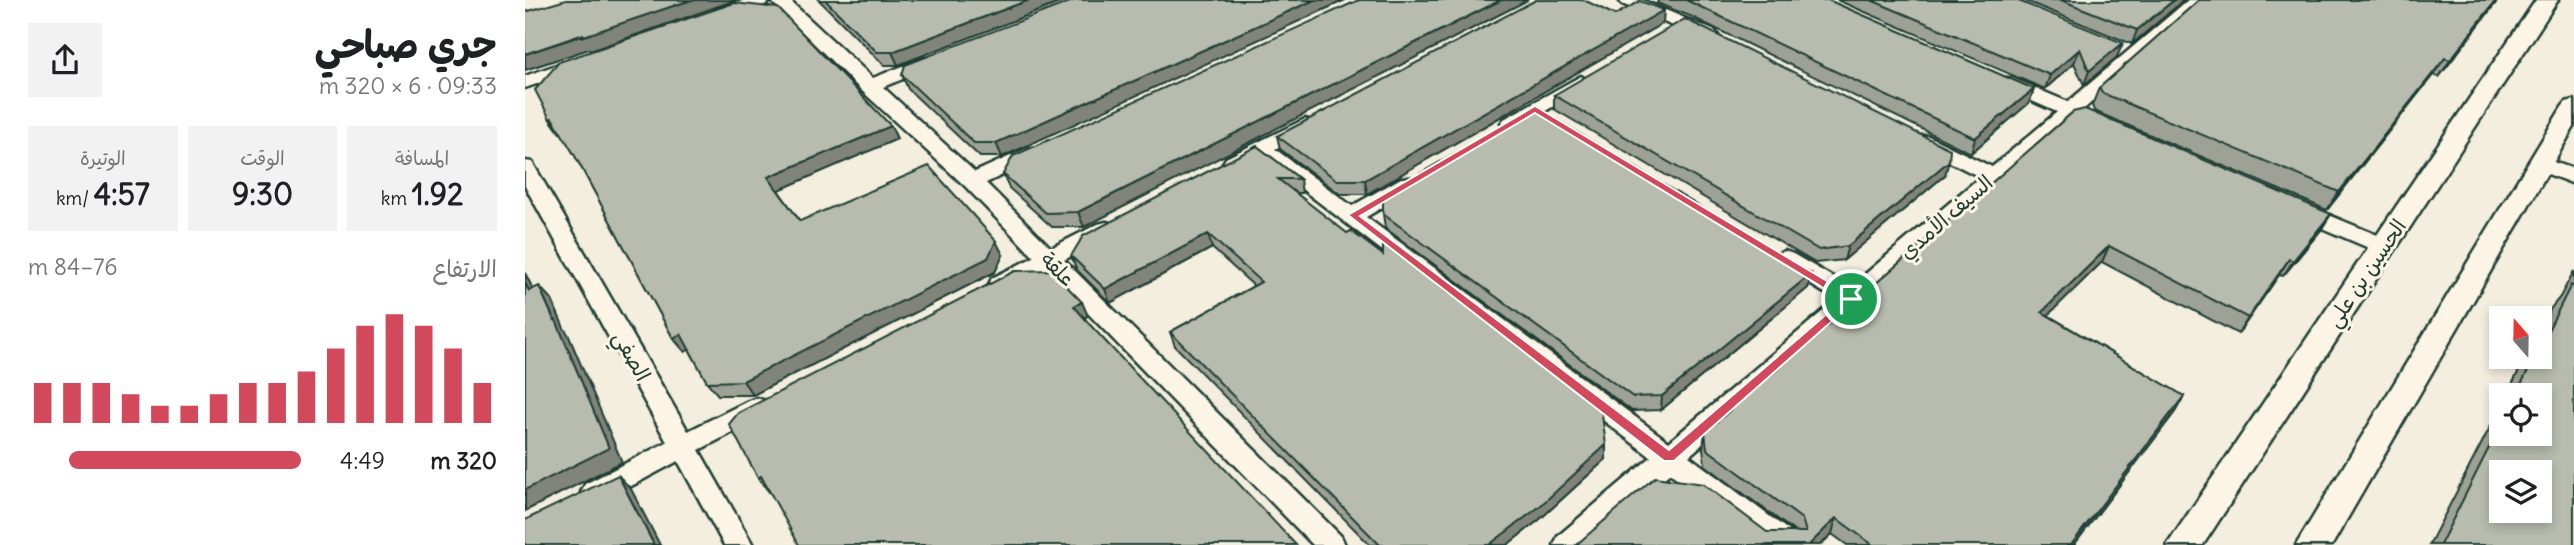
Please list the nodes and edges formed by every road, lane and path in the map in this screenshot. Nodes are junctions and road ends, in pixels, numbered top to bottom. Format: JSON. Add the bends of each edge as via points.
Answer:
{"nodes":[{"id":1,"x":761,"y":0,"type":"edge"},
{"id":2,"x":779,"y":0,"type":"edge"},
{"id":3,"x":1628,"y":0,"type":"edge"},
{"id":4,"x":2198,"y":0,"type":"edge"},
{"id":5,"x":2547,"y":0,"type":"edge"},
{"id":6,"x":709,"y":18,"type":"edge"},
{"id":7,"x":1683,"y":22,"type":"junction"},
{"id":8,"x":1660,"y":36,"type":"edge"},
{"id":9,"x":1720,"y":41,"type":"edge"},
{"id":10,"x":2111,"y":45,"type":"edge"},
{"id":11,"x":2135,"y":54,"type":"junction"},
{"id":12,"x":946,"y":55,"type":"edge"},
{"id":13,"x":591,"y":60,"type":"edge"},
{"id":14,"x":1603,"y":69,"type":"edge"},
{"id":15,"x":1982,"y":72,"type":"edge"},
{"id":16,"x":525,"y":82,"type":"edge"},
{"id":17,"x":868,"y":86,"type":"junction"},
{"id":18,"x":2574,"y":107,"type":"edge"},
{"id":19,"x":1535,"y":109,"type":"junction"},
{"id":20,"x":2071,"y":111,"type":"junction"},
{"id":21,"x":1324,"y":116,"type":"edge"},
{"id":22,"x":2096,"y":122,"type":"edge"},
{"id":23,"x":1558,"y":123,"type":"edge"},
{"id":24,"x":1907,"y":133,"type":"edge"},
{"id":25,"x":1489,"y":136,"type":"edge"},
{"id":26,"x":1048,"y":146,"type":"edge"},
{"id":27,"x":1261,"y":148,"type":"junction"},
{"id":28,"x":2539,"y":163,"type":"junction"},
{"id":29,"x":525,"y":167,"type":"edge"},
{"id":30,"x":1214,"y":173,"type":"edge"},
{"id":31,"x":1421,"y":176,"type":"edge"},
{"id":32,"x":1994,"y":176,"type":"junction"},
{"id":33,"x":2574,"y":177,"type":"edge"},
{"id":34,"x":972,"y":181,"type":"junction"},
{"id":35,"x":2284,"y":203,"type":"edge"},
{"id":36,"x":1353,"y":215,"type":"junction"},
{"id":37,"x":1119,"y":222,"type":"edge"},
{"id":38,"x":2384,"y":246,"type":"junction"},
{"id":39,"x":1769,"y":250,"type":"edge"},
{"id":40,"x":1047,"y":259,"type":"junction"},
{"id":41,"x":974,"y":296,"type":"edge"},
{"id":42,"x":1851,"y":299,"type":"junction"},
{"id":43,"x":780,"y":396,"type":"edge"},
{"id":44,"x":683,"y":446,"type":"junction"},
{"id":45,"x":1669,"y":457,"type":"junction"},
{"id":46,"x":573,"y":503,"type":"edge"},
{"id":47,"x":739,"y":545,"type":"edge"},
{"id":48,"x":1331,"y":545,"type":"edge"},
{"id":49,"x":1568,"y":545,"type":"edge"},
{"id":50,"x":1786,"y":545,"type":"edge"},
{"id":51,"x":2184,"y":545,"type":"edge"},
{"id":52,"x":2313,"y":545,"type":"edge"}],
"edges":[{"from":1,"to":6,"type":"street"},
{"from":2,"to":17,"type":"street","name":"علقة"},
{"from":3,"to":7,"type":"street"},
{"from":4,"to":11,"type":"street","name":"السيف الأمدي"},
{"from":5,"to":38,"type":"street","name":"الحسين بن علي"},
{"from":7,"to":8,"type":"street"},
{"from":7,"to":9,"type":"street"},
{"from":10,"to":11,"type":"street"},
{"from":11,"to":20,"type":"street","name":"السيف الأمدي"},
{"from":12,"to":17,"type":"street"},
{"from":13,"to":16,"type":"street"},
{"from":14,"to":19,"type":"street"},
{"from":15,"to":20,"type":"street"},
{"from":17,"to":34,"type":"street","name":"علقة"},
{"from":18,"to":28,"type":"street"},
{"from":19,"to":23,"type":"street"},
{"from":19,"to":25,"type":"street"},
{"from":20,"to":22,"type":"street"},
{"from":20,"to":32,"type":"street","name":"السيف الأمدي"},
{"from":21,"to":27,"type":"street"},
{"from":24,"to":32,"type":"street"},
{"from":26,"to":34,"type":"street"},
{"from":27,"to":30,"type":"street"},
{"from":27,"to":36,"type":"street"},
{"from":28,"to":33,"type":"street"},
{"from":28,"to":52,"type":"street"},
{"from":29,"to":44,"type":"street","name":"الصفي"},
{"from":31,"to":36,"type":"street"},
{"from":32,"to":42,"type":"street","name":"السيف الأمدي"},
{"from":34,"to":40,"type":"street","name":"علقة"},
{"from":35,"to":38,"type":"street"},
{"from":36,"to":45,"type":"street"},
{"from":37,"to":40,"type":"street"},
{"from":38,"to":51,"type":"street","name":"الحسين بن علي"},
{"from":39,"to":42,"type":"street"},
{"from":40,"to":41,"type":"street"},
{"from":40,"to":48,"type":"street","name":"علقة"},
{"from":42,"to":45,"type":"street","name":"السيف الأمدي"},
{"from":43,"to":44,"type":"street"},
{"from":44,"to":46,"type":"street"},
{"from":44,"to":47,"type":"street","name":"الصفي"},
{"from":45,"to":49,"type":"street","name":"السيف الأمدي"},
{"from":45,"to":50,"type":"street"}]}
